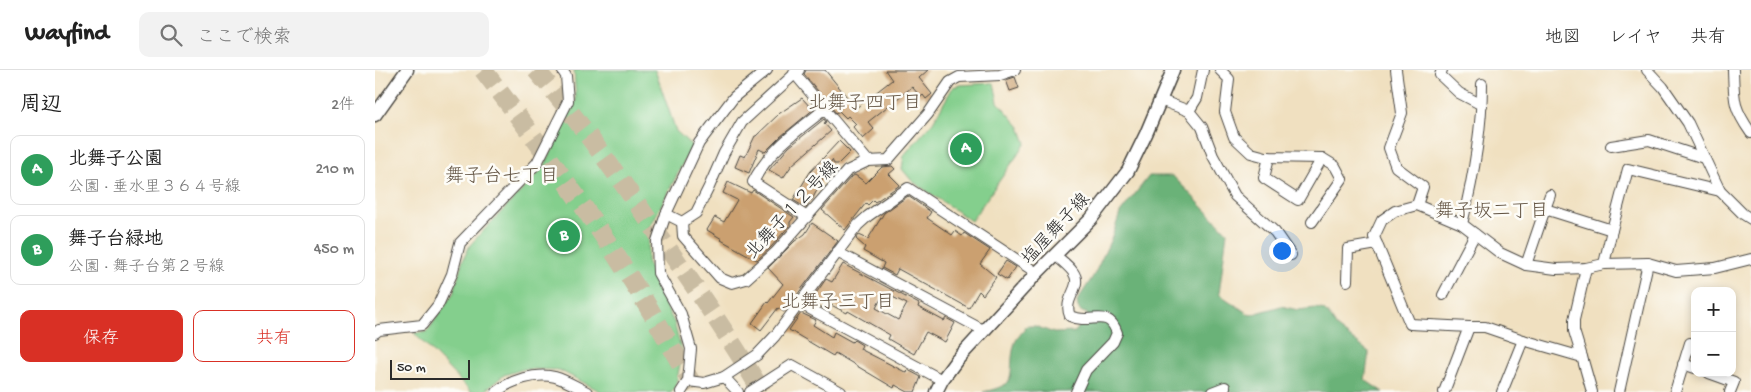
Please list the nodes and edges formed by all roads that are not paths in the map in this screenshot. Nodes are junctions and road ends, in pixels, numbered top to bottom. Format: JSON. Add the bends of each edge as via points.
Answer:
{"nodes":[{"id":1,"x":407,"y":70,"type":"edge"},
{"id":2,"x":562,"y":70,"type":"edge"},
{"id":3,"x":767,"y":70,"type":"edge"},
{"id":4,"x":1015,"y":70,"type":"edge"},
{"id":5,"x":1173,"y":70,"type":"edge"},
{"id":6,"x":1203,"y":70,"type":"edge"},
{"id":7,"x":1220,"y":70,"type":"edge"},
{"id":8,"x":1396,"y":70,"type":"edge"},
{"id":9,"x":1442,"y":70,"type":"edge"},
{"id":10,"x":1647,"y":70,"type":"edge"},
{"id":11,"x":1733,"y":70,"type":"edge"},
{"id":12,"x":797,"y":72,"type":"edge"},
{"id":13,"x":1482,"y":84,"type":"dead end"},
{"id":14,"x":1160,"y":100,"type":"junction"},
{"id":15,"x":1482,"y":105,"type":"junction"},
{"id":16,"x":825,"y":108,"type":"junction"},
{"id":17,"x":1189,"y":110,"type":"junction"},
{"id":18,"x":375,"y":115,"type":"edge"},
{"id":19,"x":1751,"y":133,"type":"edge"},
{"id":20,"x":1611,"y":146,"type":"dead end"},
{"id":21,"x":1269,"y":157,"type":"junction"},
{"id":22,"x":1323,"y":158,"type":"junction"},
{"id":23,"x":1704,"y":158,"type":"junction"},
{"id":24,"x":868,"y":161,"type":"junction"},
{"id":25,"x":1720,"y":191,"type":"junction"},
{"id":26,"x":1550,"y":195,"type":"dead end"},
{"id":27,"x":1417,"y":205,"type":"junction"},
{"id":28,"x":1545,"y":209,"type":"junction"},
{"id":29,"x":666,"y":214,"type":"junction"},
{"id":30,"x":807,"y":216,"type":"junction"},
{"id":31,"x":1751,"y":219,"type":"edge"},
{"id":32,"x":681,"y":222,"type":"junction"},
{"id":33,"x":1312,"y":222,"type":"dead end"},
{"id":34,"x":1462,"y":224,"type":"junction"},
{"id":35,"x":1612,"y":230,"type":"junction"},
{"id":36,"x":1475,"y":234,"type":"junction"},
{"id":37,"x":1377,"y":244,"type":"junction"},
{"id":38,"x":837,"y":252,"type":"junction"},
{"id":39,"x":1055,"y":255,"type":"junction"},
{"id":40,"x":1291,"y":255,"type":"dead end"},
{"id":41,"x":1751,"y":259,"type":"edge"},
{"id":42,"x":1647,"y":263,"type":"junction"},
{"id":43,"x":1604,"y":264,"type":"junction"},
{"id":44,"x":1526,"y":265,"type":"junction"},
{"id":45,"x":1586,"y":268,"type":"junction"},
{"id":46,"x":1037,"y":273,"type":"junction"},
{"id":47,"x":1347,"y":281,"type":"dead end"},
{"id":48,"x":1443,"y":295,"type":"dead end"},
{"id":49,"x":799,"y":303,"type":"junction"},
{"id":50,"x":1469,"y":327,"type":"junction"},
{"id":51,"x":983,"y":330,"type":"junction"},
{"id":52,"x":375,"y":334,"type":"edge"},
{"id":53,"x":1523,"y":340,"type":"junction"},
{"id":54,"x":1690,"y":343,"type":"dead end"},
{"id":55,"x":1582,"y":357,"type":"junction"},
{"id":56,"x":1683,"y":364,"type":"junction"},
{"id":57,"x":1691,"y":367,"type":"edge"},
{"id":58,"x":724,"y":377,"type":"junction"},
{"id":59,"x":1720,"y":377,"type":"edge"},
{"id":60,"x":688,"y":380,"type":"junction"},
{"id":61,"x":942,"y":380,"type":"junction"},
{"id":62,"x":1225,"y":387,"type":"dead end"},
{"id":63,"x":496,"y":392,"type":"edge"},
{"id":64,"x":587,"y":392,"type":"edge"},
{"id":65,"x":681,"y":392,"type":"edge"},
{"id":66,"x":738,"y":392,"type":"edge"},
{"id":67,"x":750,"y":392,"type":"edge"},
{"id":68,"x":841,"y":392,"type":"edge"},
{"id":69,"x":936,"y":392,"type":"edge"},
{"id":70,"x":1076,"y":392,"type":"edge"},
{"id":71,"x":1212,"y":392,"type":"edge"},
{"id":72,"x":1444,"y":392,"type":"edge"},
{"id":73,"x":1502,"y":392,"type":"edge"},
{"id":74,"x":1592,"y":392,"type":"edge"},
{"id":75,"x":1619,"y":392,"type":"edge"},
{"id":76,"x":1675,"y":392,"type":"edge"},
{"id":77,"x":1730,"y":392,"type":"edge"}],
"edges":[{"from":1,"to":18,"type":"street"},
{"from":2,"to":52,"type":"street","via":[[566,76],[568,101],[537,163],[460,243],[452,274],[438,305],[422,325],[379,330]]},
{"from":3,"to":29,"type":"street","via":[[734,97],[710,126]]},
{"from":4,"to":24,"type":"street","name":"北舞子１２号線","via":[[959,77],[949,82],[928,114],[888,160]]},
{"from":5,"to":14,"type":"street","name":"塩屋舞子線"},
{"from":6,"to":17,"type":"street","via":[[1197,98]]},
{"from":7,"to":21,"type":"street","via":[[1229,79],[1225,112],[1234,137],[1251,153]]},
{"from":8,"to":27,"type":"street","via":[[1402,113],[1389,148],[1396,167],[1423,187]]},
{"from":9,"to":15,"type":"street","via":[[1440,75],[1459,93]]},
{"from":10,"to":23,"type":"street","via":[[1688,123]]},
{"from":11,"to":19,"type":"street","via":[[1734,104]]},
{"from":12,"to":16,"type":"street"},
{"from":12,"to":32,"type":"street","via":[[742,122],[696,213]]},
{"from":13,"to":15,"type":"street"},
{"from":14,"to":17,"type":"street"},
{"from":14,"to":39,"type":"street","name":"塩屋舞子線","via":[[1128,170],[1091,219]]},
{"from":15,"to":34,"type":"street","via":[[1471,187]]},
{"from":16,"to":24,"type":"street"},
{"from":16,"to":30,"type":"street","via":[[772,153],[753,182]]},
{"from":17,"to":40,"type":"street","via":[[1202,127],[1213,156],[1235,196],[1275,232]]},
{"from":20,"to":23,"type":"street","via":[[1649,140]]},
{"from":21,"to":22,"type":"street"},
{"from":21,"to":22,"type":"street","via":[[1264,178],[1298,200]]},
{"from":22,"to":33,"type":"street","via":[[1335,166],[1342,178]]},
{"from":23,"to":25,"type":"street"},
{"from":24,"to":30,"type":"street","name":"北舞子１２号線","via":[[847,171]]},
{"from":25,"to":31,"type":"street"},
{"from":25,"to":35,"type":"street","via":[[1628,169]]},
{"from":26,"to":28,"type":"street"},
{"from":27,"to":34,"type":"street"},
{"from":27,"to":37,"type":"street","via":[[1395,211],[1382,220],[1374,237]]},
{"from":28,"to":35,"type":"street"},
{"from":28,"to":44,"type":"street"},
{"from":29,"to":32,"type":"street"},
{"from":29,"to":60,"type":"street","via":[[657,241],[658,273],[681,314],[691,349]]},
{"from":30,"to":32,"type":"street","name":"北舞子１２号線","via":[[746,280],[732,283],[720,278],[683,236]]},
{"from":34,"to":36,"type":"street"},
{"from":35,"to":43,"type":"street"},
{"from":36,"to":44,"type":"street","via":[[1500,253]]},
{"from":36,"to":48,"type":"street"},
{"from":37,"to":47,"type":"street","via":[[1348,249]]},
{"from":37,"to":50,"type":"street","via":[[1410,324]]},
{"from":38,"to":46,"type":"street","via":[[868,216],[908,188]]},
{"from":38,"to":49,"type":"street"},
{"from":38,"to":51,"type":"street"},
{"from":39,"to":46,"type":"street","name":"塩屋舞子線"},
{"from":39,"to":70,"type":"street","via":[[1073,272],[1077,281],[1068,301],[1070,316],[1079,320],[1106,318],[1114,323],[1117,333],[1113,342],[1086,370]]},
{"from":41,"to":42,"type":"street","via":[[1715,268],[1676,271]]},
{"from":42,"to":43,"type":"street"},
{"from":42,"to":75,"type":"street"},
{"from":43,"to":45,"type":"street"},
{"from":44,"to":45,"type":"street","via":[[1556,270]]},
{"from":45,"to":55,"type":"street","via":[[1573,320]]},
{"from":46,"to":51,"type":"street","name":"塩屋舞子線"},
{"from":49,"to":58,"type":"street","via":[[757,355]]},
{"from":49,"to":61,"type":"street"},
{"from":50,"to":53,"type":"street","via":[[1485,327]]},
{"from":50,"to":72,"type":"street"},
{"from":51,"to":61,"type":"street","name":"塩屋舞子線"},
{"from":53,"to":55,"type":"street"},
{"from":53,"to":73,"type":"street"},
{"from":54,"to":56,"type":"street"},
{"from":55,"to":74,"type":"street"},
{"from":56,"to":57,"type":"street"},
{"from":56,"to":76,"type":"street"},
{"from":58,"to":60,"type":"street","via":[[704,383]]},
{"from":58,"to":66,"type":"street"},
{"from":59,"to":77,"type":"street","via":[[1733,382]]},
{"from":60,"to":65,"type":"street"},
{"from":61,"to":69,"type":"street","name":"塩屋舞子線"},
{"from":62,"to":71,"type":"street"},
{"from":63,"to":64,"type":"street","via":[[529,376],[553,376]]},
{"from":67,"to":68,"type":"street","via":[[792,365]]}]}
